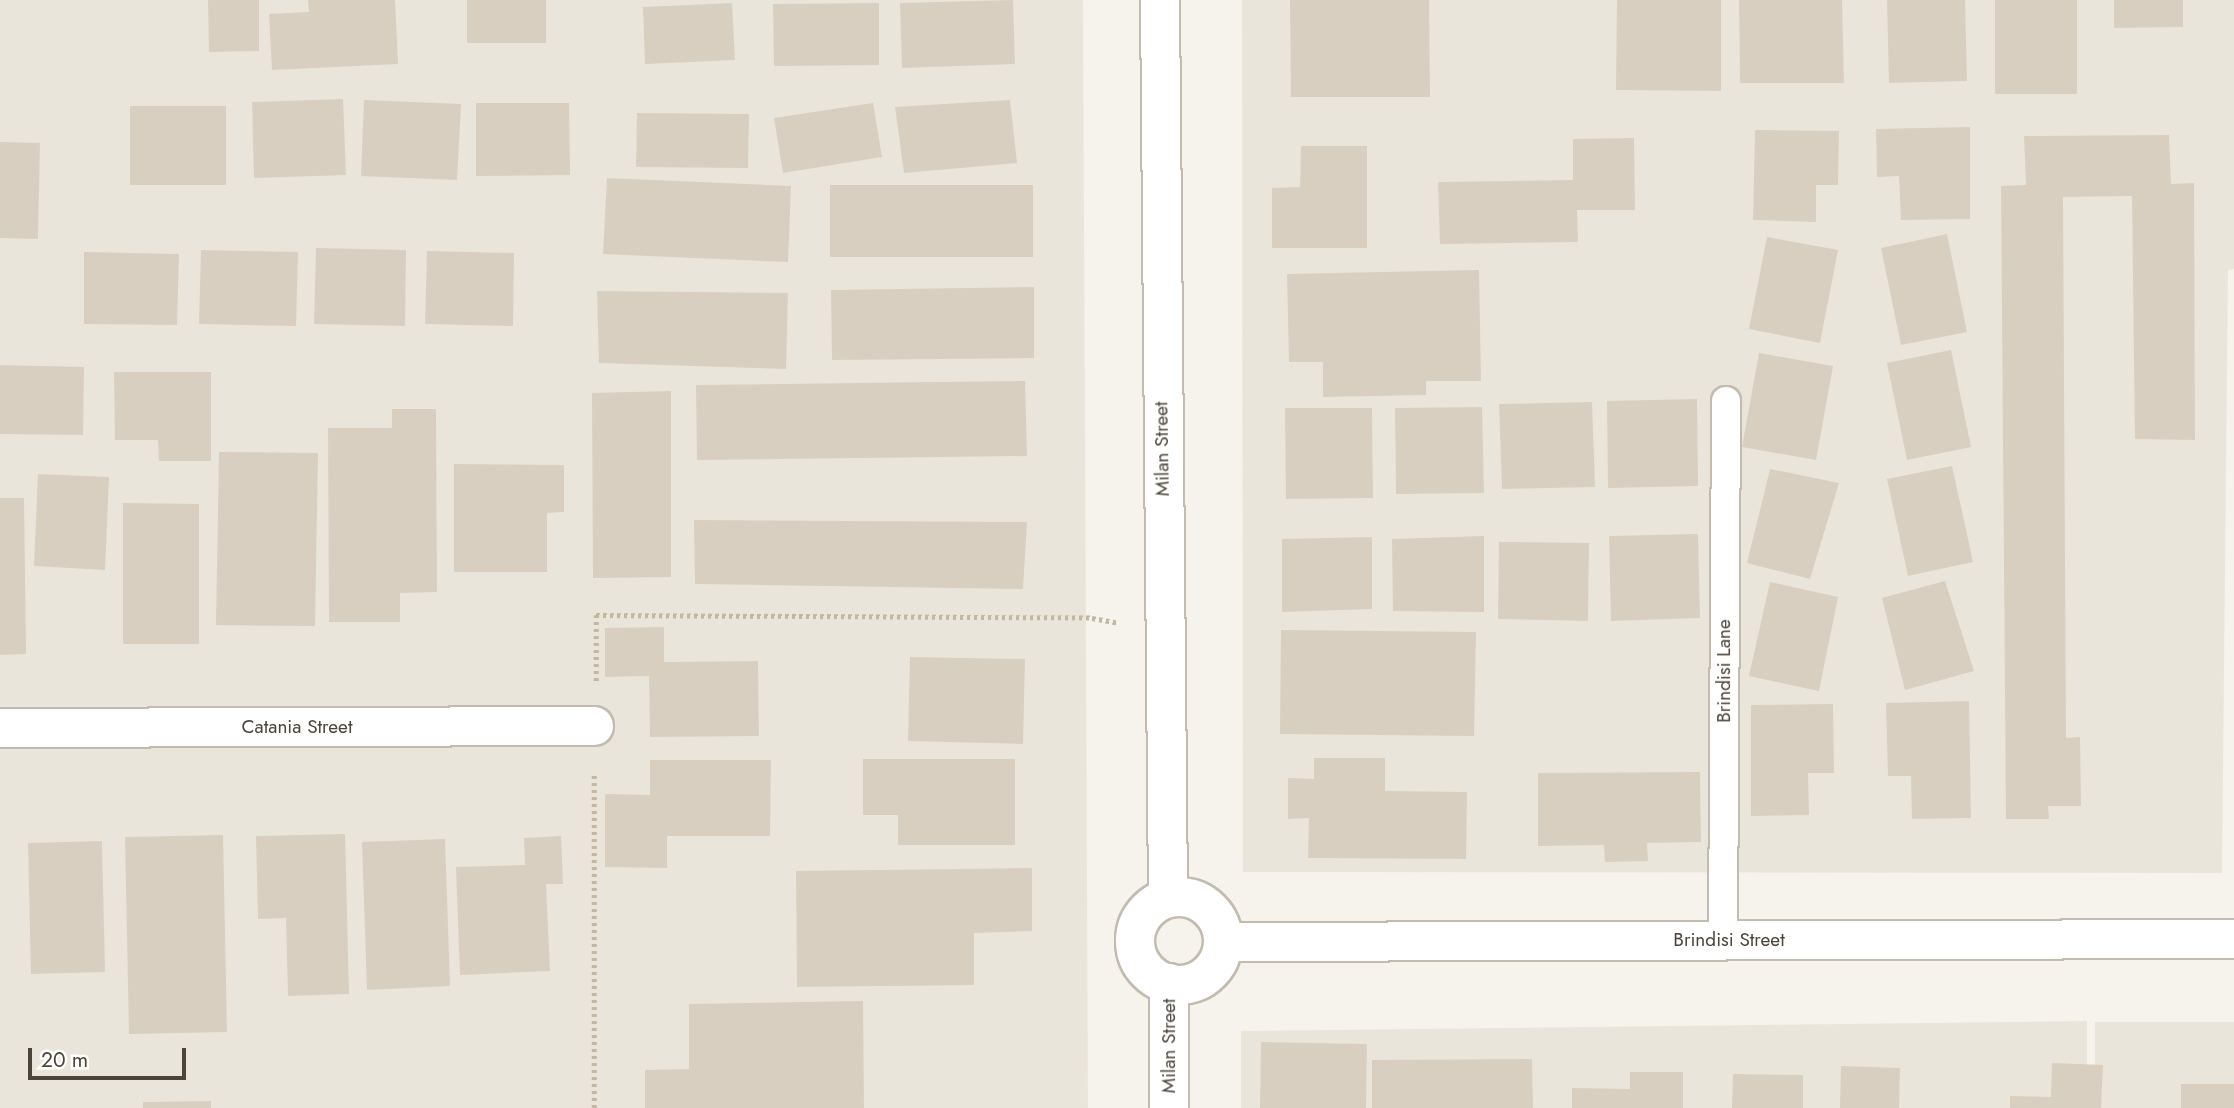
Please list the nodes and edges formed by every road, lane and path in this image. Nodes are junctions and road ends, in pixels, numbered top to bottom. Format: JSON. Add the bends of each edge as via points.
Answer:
{"nodes":[{"id":1,"x":1160,"y":0,"type":"edge"},
{"id":2,"x":1726,"y":401,"type":"dead end"},
{"id":3,"x":1164,"y":633,"type":"junction"},
{"id":4,"x":594,"y":726,"type":"junction"},
{"id":5,"x":0,"y":728,"type":"edge"},
{"id":6,"x":1168,"y":898,"type":"junction"},
{"id":7,"x":2234,"y":939,"type":"edge"},
{"id":8,"x":1723,"y":940,"type":"junction"},
{"id":9,"x":1223,"y":942,"type":"junction"},
{"id":10,"x":1169,"y":983,"type":"junction"},
{"id":11,"x":594,"y":1108,"type":"edge"},
{"id":12,"x":1169,"y":1108,"type":"edge"}],
"edges":[{"from":1,"to":3,"type":"street","name":"Milan Street"},
{"from":2,"to":8,"type":"lane","name":"Brindisi Lane"},
{"from":3,"to":4,"type":"path","via":[[1092,618],[596,615]]},
{"from":3,"to":6,"type":"street","name":"Milan Street"},
{"from":4,"to":5,"type":"street","name":"Catania Street"},
{"from":4,"to":11,"type":"path"},
{"from":6,"to":9,"type":"street","via":[[1182,897],[1206,906],[1216,916]]},
{"from":6,"to":10,"type":"street","via":[[1144,915],[1135,942],[1144,969]]},
{"from":7,"to":8,"type":"street","name":"Brindisi Street"},
{"from":8,"to":9,"type":"street","name":"Brindisi Street"},
{"from":9,"to":10,"type":"street","via":[[1221,955],[1206,976],[1181,985]]},
{"from":10,"to":12,"type":"street","name":"Milan Street"}]}
